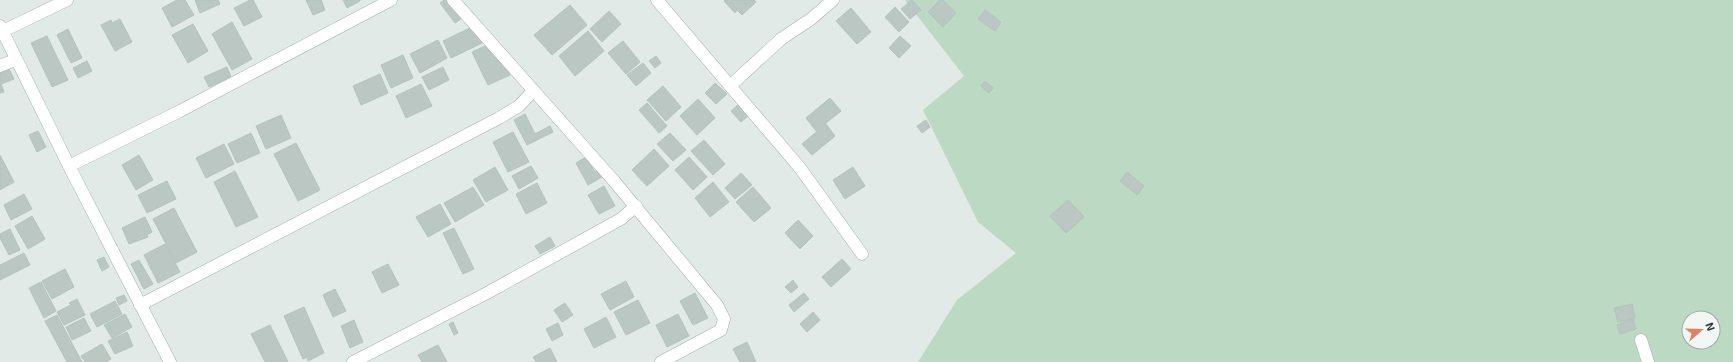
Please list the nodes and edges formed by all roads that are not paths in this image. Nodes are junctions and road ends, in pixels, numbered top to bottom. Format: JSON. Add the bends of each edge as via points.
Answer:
{"nodes":[{"id":1,"x":67,"y":0,"type":"edge"},
{"id":2,"x":391,"y":0,"type":"edge"},
{"id":3,"x":453,"y":0,"type":"edge"},
{"id":4,"x":657,"y":0,"type":"edge"},
{"id":5,"x":833,"y":0,"type":"edge"},
{"id":6,"x":2,"y":29,"type":"edge"},
{"id":7,"x":15,"y":60,"type":"junction"},
{"id":8,"x":0,"y":66,"type":"edge"},
{"id":9,"x":730,"y":86,"type":"junction"},
{"id":10,"x":533,"y":91,"type":"junction"},
{"id":11,"x":68,"y":166,"type":"junction"},
{"id":12,"x":636,"y":206,"type":"junction"},
{"id":13,"x":862,"y":254,"type":"dead end"},
{"id":14,"x":140,"y":305,"type":"junction"},
{"id":15,"x":1641,"y":340,"type":"dead end"},
{"id":16,"x":170,"y":362,"type":"edge"},
{"id":17,"x":353,"y":362,"type":"edge"},
{"id":18,"x":662,"y":362,"type":"edge"},
{"id":19,"x":1648,"y":362,"type":"edge"}],
"edges":[{"from":1,"to":6,"type":"street"},
{"from":2,"to":11,"type":"street","via":[[180,111]]},
{"from":3,"to":10,"type":"street"},
{"from":4,"to":9,"type":"street"},
{"from":5,"to":9,"type":"street","via":[[781,39]]},
{"from":6,"to":7,"type":"street"},
{"from":7,"to":8,"type":"street"},
{"from":7,"to":11,"type":"street"},
{"from":9,"to":13,"type":"street","via":[[800,168]]},
{"from":10,"to":12,"type":"street"},
{"from":10,"to":14,"type":"street","via":[[519,106],[499,118]]},
{"from":11,"to":14,"type":"street"},
{"from":12,"to":17,"type":"street","via":[[621,219],[487,294]]},
{"from":12,"to":18,"type":"street","via":[[717,305],[724,319],[721,330]]},
{"from":14,"to":16,"type":"street"},
{"from":15,"to":19,"type":"street"}]}
